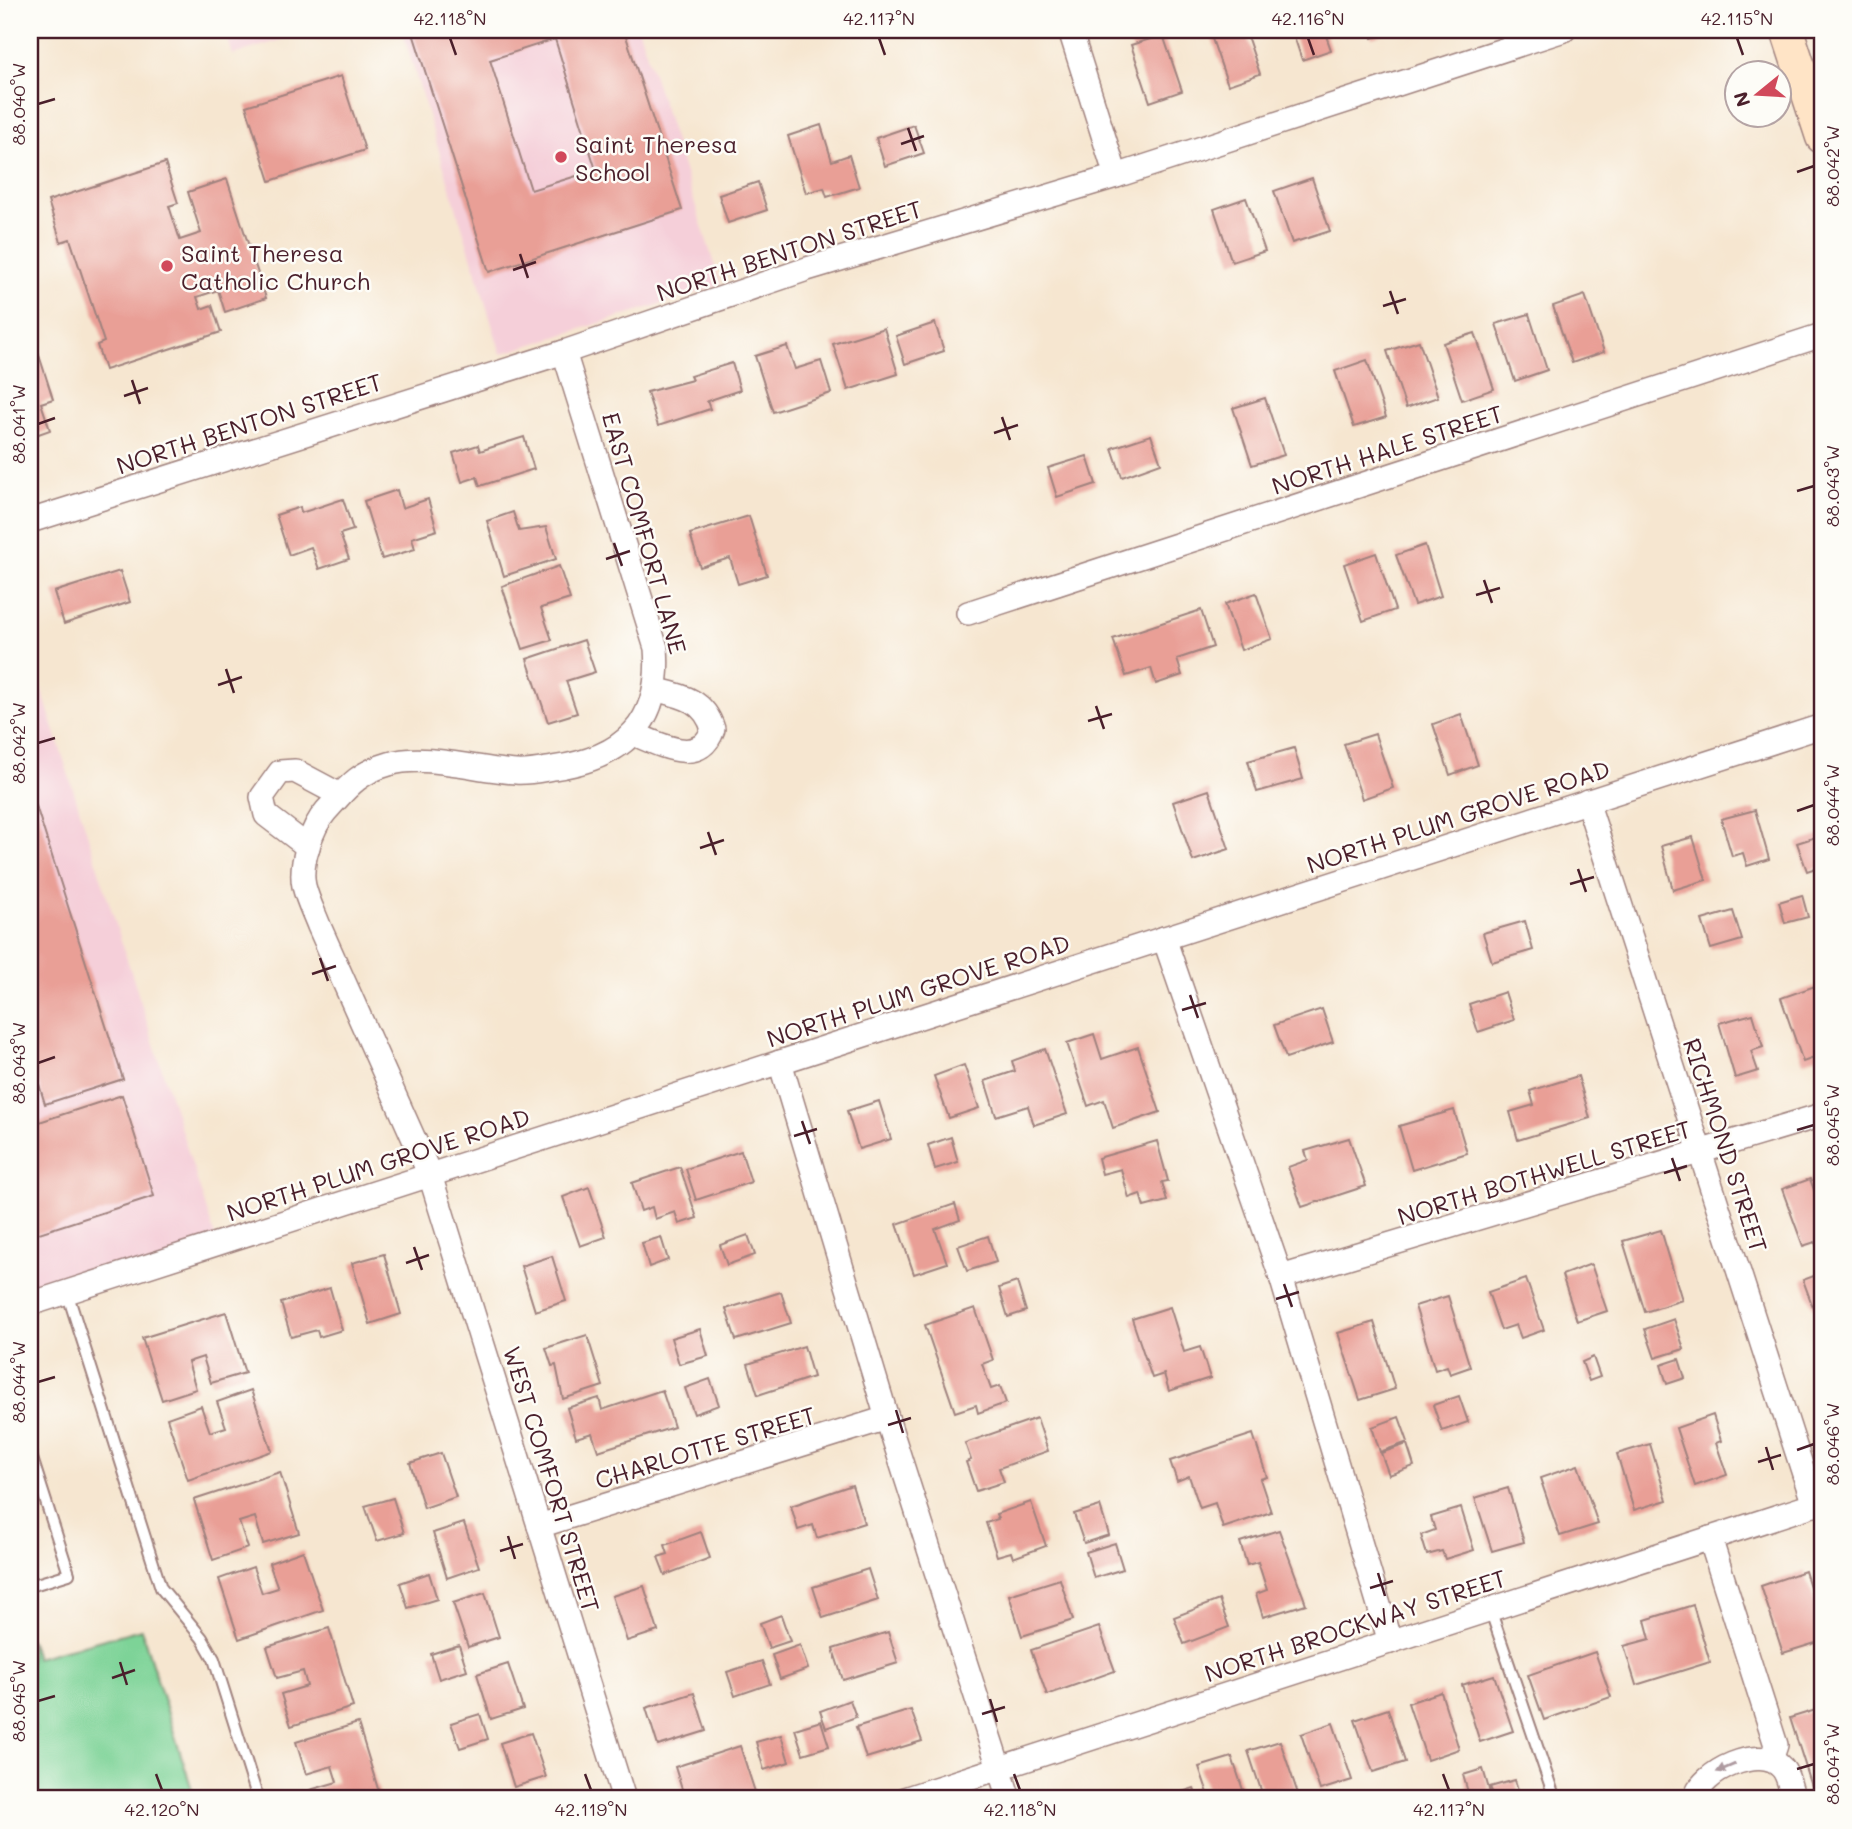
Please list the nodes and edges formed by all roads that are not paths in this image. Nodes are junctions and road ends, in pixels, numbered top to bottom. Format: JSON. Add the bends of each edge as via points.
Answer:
{"nodes":[{"id":1,"x":1070,"y":30,"type":"edge"},
{"id":2,"x":1564,"y":30,"type":"edge"},
{"id":3,"x":1787,"y":30,"type":"edge"},
{"id":4,"x":1822,"y":137,"type":"edge"},
{"id":5,"x":1116,"y":176,"type":"junction"},
{"id":6,"x":1822,"y":335,"type":"edge"},
{"id":7,"x":564,"y":352,"type":"junction"},
{"id":8,"x":30,"y":521,"type":"edge"},
{"id":9,"x":968,"y":613,"type":"dead end"},
{"id":10,"x":657,"y":690,"type":"junction"},
{"id":11,"x":1822,"y":726,"type":"edge"},
{"id":12,"x":634,"y":734,"type":"junction"},
{"id":13,"x":341,"y":795,"type":"junction"},
{"id":14,"x":1587,"y":801,"type":"junction"},
{"id":15,"x":308,"y":847,"type":"junction"},
{"id":16,"x":1164,"y":938,"type":"junction"},
{"id":17,"x":780,"y":1062,"type":"junction"},
{"id":18,"x":1822,"y":1115,"type":"edge"},
{"id":19,"x":1701,"y":1153,"type":"junction"},
{"id":20,"x":429,"y":1175,"type":"junction"},
{"id":21,"x":1281,"y":1277,"type":"junction"},
{"id":22,"x":67,"y":1292,"type":"junction"},
{"id":23,"x":30,"y":1304,"type":"edge"},
{"id":24,"x":887,"y":1418,"type":"junction"},
{"id":25,"x":30,"y":1452,"type":"edge"},
{"id":26,"x":1818,"y":1504,"type":"edge"},
{"id":27,"x":539,"y":1526,"type":"junction"},
{"id":28,"x":1710,"y":1538,"type":"junction"},
{"id":29,"x":30,"y":1586,"type":"edge"},
{"id":30,"x":1490,"y":1609,"type":"junction"},
{"id":31,"x":1390,"y":1642,"type":"junction"},
{"id":32,"x":1771,"y":1760,"type":"junction"},
{"id":33,"x":999,"y":1768,"type":"junction"},
{"id":34,"x":258,"y":1799,"type":"edge"},
{"id":35,"x":624,"y":1799,"type":"edge"},
{"id":36,"x":904,"y":1799,"type":"edge"},
{"id":37,"x":1009,"y":1799,"type":"edge"},
{"id":38,"x":1555,"y":1799,"type":"edge"},
{"id":39,"x":1695,"y":1799,"type":"edge"},
{"id":40,"x":1794,"y":1799,"type":"edge"}],
"edges":[{"from":1,"to":5,"type":"street"},
{"from":2,"to":5,"type":"street","name":"NORTH BENTON STREET"},
{"from":3,"to":4,"type":"street"},
{"from":5,"to":7,"type":"street","name":"NORTH BENTON STREET","via":[[807,269]]},
{"from":6,"to":9,"type":"street","name":"NORTH HALE STREET"},
{"from":7,"to":8,"type":"street","name":"NORTH BENTON STREET"},
{"from":7,"to":10,"type":"street","name":"EAST COMFORT LANE","via":[[656,648]]},
{"from":10,"to":12,"type":"street"},
{"from":10,"to":12,"type":"street","name":"EAST COMFORT LANE","via":[[701,706],[713,729],[709,740],[685,752]]},
{"from":11,"to":14,"type":"street","name":"NORTH PLUM GROVE ROAD"},
{"from":12,"to":13,"type":"street","via":[[616,750],[583,764],[519,773],[430,762],[390,763],[351,781]]},
{"from":13,"to":15,"type":"street","via":[[322,816]]},
{"from":13,"to":15,"type":"street","via":[[295,771],[280,772],[272,781],[262,797],[266,814]]},
{"from":14,"to":16,"type":"street","name":"NORTH PLUM GROVE ROAD"},
{"from":14,"to":19,"type":"street","name":"RICHMOND STREET"},
{"from":15,"to":20,"type":"street","via":[[303,884]]},
{"from":16,"to":17,"type":"street","name":"NORTH PLUM GROVE ROAD"},
{"from":16,"to":21,"type":"street"},
{"from":17,"to":20,"type":"street","name":"NORTH PLUM GROVE ROAD"},
{"from":17,"to":24,"type":"street"},
{"from":18,"to":19,"type":"street","name":"NORTH BOTHWELL STREET"},
{"from":19,"to":21,"type":"street","name":"NORTH BOTHWELL STREET"},
{"from":19,"to":26,"type":"street","name":"RICHMOND STREET"},
{"from":20,"to":22,"type":"street","name":"NORTH PLUM GROVE ROAD"},
{"from":20,"to":27,"type":"street","name":"WEST COMFORT STREET"},
{"from":21,"to":31,"type":"street"},
{"from":22,"to":23,"type":"street","name":"NORTH PLUM GROVE ROAD"},
{"from":22,"to":34,"type":"lane","via":[[161,1588],[214,1660]]},
{"from":24,"to":27,"type":"street","name":"CHARLOTTE STREET"},
{"from":24,"to":33,"type":"street"},
{"from":25,"to":29,"type":"lane","via":[[69,1574]]},
{"from":26,"to":28,"type":"street","name":"NORTH BROCKWAY STREET"},
{"from":27,"to":35,"type":"street","name":"WEST COMFORT STREET"},
{"from":28,"to":30,"type":"street","name":"NORTH BROCKWAY STREET"},
{"from":28,"to":32,"type":"street","via":[[1776,1745]]},
{"from":30,"to":31,"type":"street","name":"NORTH BROCKWAY STREET"},
{"from":30,"to":38,"type":"lane"},
{"from":31,"to":33,"type":"street","name":"NORTH BROCKWAY STREET"},
{"from":32,"to":39,"type":"street","one_way":true,"via":[[1750,1758],[1716,1772],[1697,1788]]},
{"from":32,"to":40,"type":"street","via":[[1783,1768]]},
{"from":33,"to":36,"type":"street","name":"NORTH BROCKWAY STREET"},
{"from":33,"to":37,"type":"street"}]}
